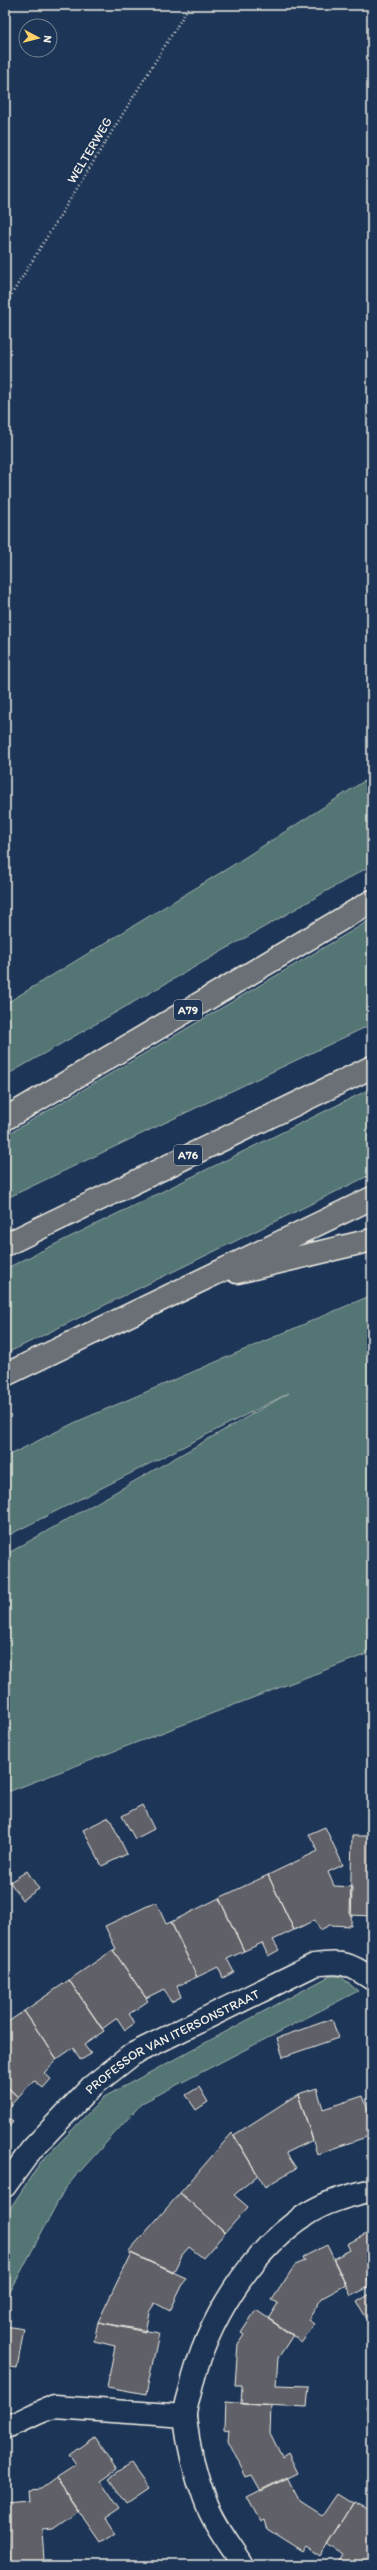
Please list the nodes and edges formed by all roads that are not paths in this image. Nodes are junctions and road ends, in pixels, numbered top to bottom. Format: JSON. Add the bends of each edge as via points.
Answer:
{"nodes":[{"id":1,"x":372,"y":901,"type":"edge"},
{"id":2,"x":372,"y":1066,"type":"edge"},
{"id":3,"x":5,"y":1118,"type":"edge"},
{"id":4,"x":372,"y":1198,"type":"edge"},
{"id":5,"x":372,"y":1240,"type":"edge"},
{"id":6,"x":5,"y":1245,"type":"edge"},
{"id":7,"x":193,"y":1283,"type":"junction"},
{"id":8,"x":5,"y":1375,"type":"edge"},
{"id":9,"x":372,"y":1979,"type":"edge"},
{"id":10,"x":5,"y":2186,"type":"edge"},
{"id":11,"x":372,"y":2190,"type":"edge"},
{"id":12,"x":185,"y":2416,"type":"junction"},
{"id":13,"x":5,"y":2427,"type":"edge"},
{"id":14,"x":243,"y":2565,"type":"edge"}],
"edges":[{"from":1,"to":3,"type":"highway","number":"A79"},
{"from":2,"to":6,"type":"highway","number":"A76"},
{"from":4,"to":7,"type":"highway"},
{"from":5,"to":7,"type":"highway"},
{"from":7,"to":8,"type":"highway"},
{"from":9,"to":10,"type":"street","name":"PROFESSOR VAN ITERSONSTRAAT","via":[[358,1969],[337,1962],[314,1965],[134,2054],[91,2087],[32,2149]]},
{"from":11,"to":12,"type":"street","via":[[334,2200],[307,2214],[281,2234],[243,2276],[219,2312],[197,2361]]},
{"from":12,"to":13,"type":"street","via":[[55,2407],[38,2410],[16,2424]]},
{"from":12,"to":14,"type":"street","via":[[205,2501]]}]}
